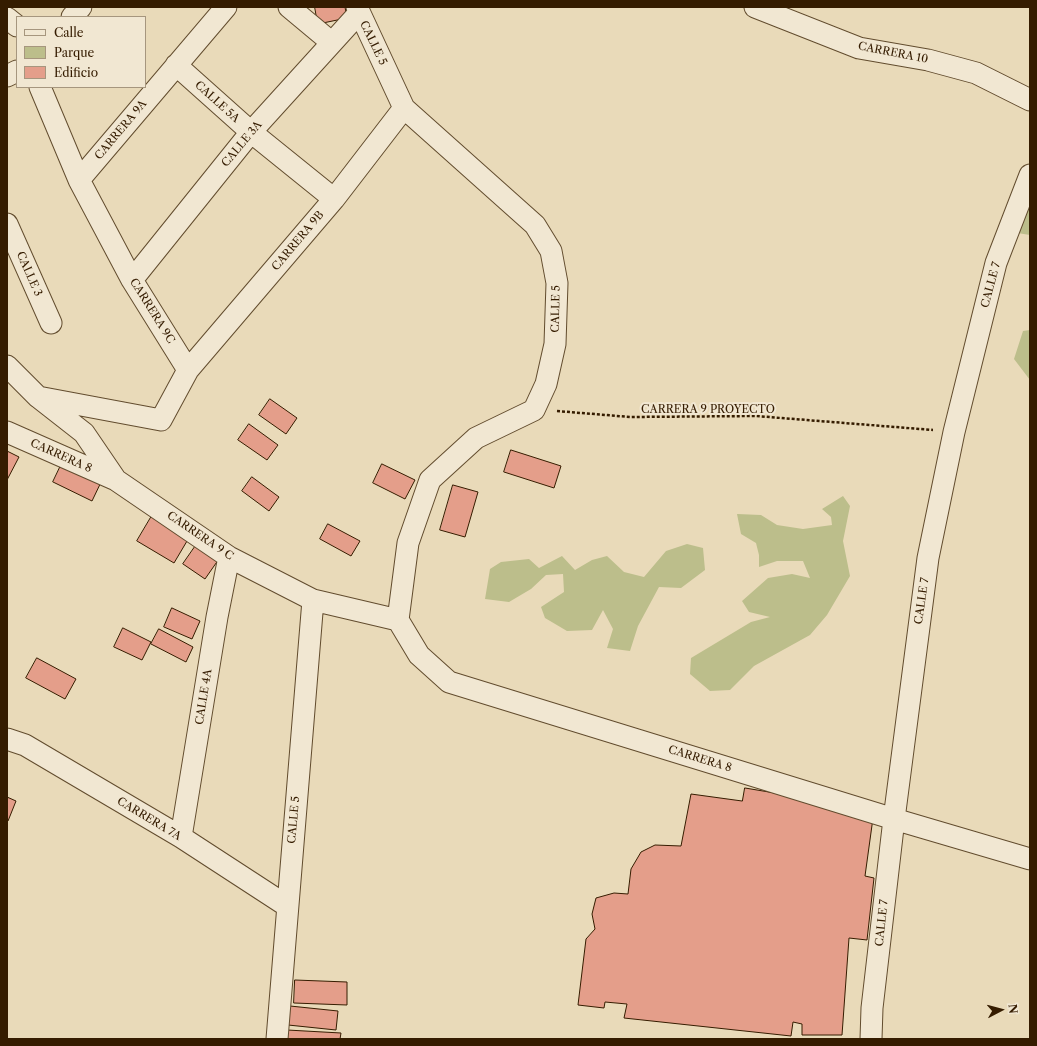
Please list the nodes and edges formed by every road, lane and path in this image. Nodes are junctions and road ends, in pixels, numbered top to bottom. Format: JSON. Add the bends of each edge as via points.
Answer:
{"nodes":[{"id":1,"x":81,"y":7,"type":"edge"},
{"id":2,"x":226,"y":7,"type":"edge"},
{"id":3,"x":289,"y":7,"type":"edge"},
{"id":4,"x":755,"y":7,"type":"edge"},
{"id":5,"x":358,"y":10,"type":"edge"},
{"id":6,"x":73,"y":16,"type":"edge"},
{"id":7,"x":7,"y":18,"type":"edge"},
{"id":8,"x":16,"y":25,"type":"edge"},
{"id":9,"x":331,"y":42,"type":"junction"},
{"id":10,"x":176,"y":65,"type":"junction"},
{"id":11,"x":16,"y":72,"type":"edge"},
{"id":12,"x":7,"y":76,"type":"edge"},
{"id":13,"x":40,"y":88,"type":"edge"},
{"id":14,"x":1030,"y":100,"type":"edge"},
{"id":15,"x":404,"y":108,"type":"junction"},
{"id":16,"x":252,"y":132,"type":"junction"},
{"id":17,"x":1030,"y":174,"type":"edge"},
{"id":18,"x":79,"y":180,"type":"junction"},
{"id":19,"x":334,"y":199,"type":"junction"},
{"id":20,"x":7,"y":224,"type":"edge"},
{"id":21,"x":132,"y":280,"type":"junction"},
{"id":22,"x":51,"y":323,"type":"dead end"},
{"id":23,"x":7,"y":366,"type":"edge"},
{"id":24,"x":188,"y":370,"type":"junction"},
{"id":25,"x":38,"y":396,"type":"junction"},
{"id":26,"x":534,"y":410,"type":"junction"},
{"id":27,"x":7,"y":432,"type":"edge"},
{"id":28,"x":954,"y":432,"type":"junction"},
{"id":29,"x":116,"y":480,"type":"junction"},
{"id":30,"x":229,"y":557,"type":"junction"},
{"id":31,"x":313,"y":600,"type":"junction"},
{"id":32,"x":398,"y":620,"type":"junction"},
{"id":33,"x":7,"y":740,"type":"edge"},
{"id":34,"x":894,"y":819,"type":"junction"},
{"id":35,"x":181,"y":837,"type":"junction"},
{"id":36,"x":1030,"y":859,"type":"edge"},
{"id":37,"x":287,"y":906,"type":"junction"},
{"id":38,"x":277,"y":1039,"type":"edge"},
{"id":39,"x":870,"y":1039,"type":"edge"}],
"edges":[{"from":1,"to":6,"type":"street"},
{"from":2,"to":10,"type":"street","name":"CARRERA 9A"},
{"from":3,"to":9,"type":"street"},
{"from":4,"to":14,"type":"street","name":"CARRERA 10","via":[[859,48],[928,60],[976,73]]},
{"from":5,"to":9,"type":"street","name":"CALLE 3A"},
{"from":5,"to":15,"type":"street","name":"CALLE 5"},
{"from":7,"to":8,"type":"street"},
{"from":9,"to":16,"type":"street","name":"CALLE 3A"},
{"from":10,"to":16,"type":"street","name":"CALLE 5A"},
{"from":10,"to":18,"type":"street","name":"CARRERA 9A"},
{"from":11,"to":12,"type":"street"},
{"from":13,"to":18,"type":"street","name":"CARRERA 9C"},
{"from":15,"to":19,"type":"street","name":"CARRERA 9B"},
{"from":15,"to":26,"type":"street","name":"CALLE 5","via":[[535,226],[551,251],[556,283],[555,344],[546,384]]},
{"from":16,"to":19,"type":"street","name":"CALLE 5A"},
{"from":16,"to":21,"type":"street","name":"CALLE 3A"},
{"from":17,"to":28,"type":"street","name":"CALLE 7","via":[[996,263]]},
{"from":18,"to":21,"type":"street","name":"CARRERA 9C"},
{"from":19,"to":24,"type":"street","name":"CARRERA 9B"},
{"from":20,"to":22,"type":"street","name":"CALLE 3"},
{"from":21,"to":24,"type":"street","name":"CARRERA 9C"},
{"from":23,"to":25,"type":"street","name":"CARRERA 9 C"},
{"from":24,"to":25,"type":"street","via":[[161,420]]},
{"from":25,"to":29,"type":"street","name":"CARRERA 9 C","via":[[84,433]]},
{"from":26,"to":28,"type":"path","name":"CARRERA 9 PROYECTO","via":[[630,418],[756,416]]},
{"from":26,"to":32,"type":"street","via":[[476,438],[430,480],[408,543]]},
{"from":27,"to":29,"type":"street","name":"CARRERA 8"},
{"from":28,"to":34,"type":"street","name":"CALLE 7","via":[[928,558]]},
{"from":29,"to":30,"type":"street","name":"CARRERA 9 C"},
{"from":30,"to":31,"type":"street","name":"CARRERA 9 C"},
{"from":30,"to":35,"type":"street","name":"CALLE 4A"},
{"from":31,"to":32,"type":"street","name":"CARRERA 9 C"},
{"from":31,"to":37,"type":"street","name":"CALLE 5"},
{"from":32,"to":34,"type":"street","name":"CARRERA 8","via":[[419,655],[449,682]]},
{"from":33,"to":35,"type":"street","name":"CARRERA 7A","via":[[25,745]]},
{"from":34,"to":36,"type":"street","name":"CARRERA 8"},
{"from":34,"to":39,"type":"street","name":"CALLE 7"},
{"from":35,"to":37,"type":"street","name":"CARRERA 7A"},
{"from":37,"to":38,"type":"street","name":"CALLE 5"}]}
